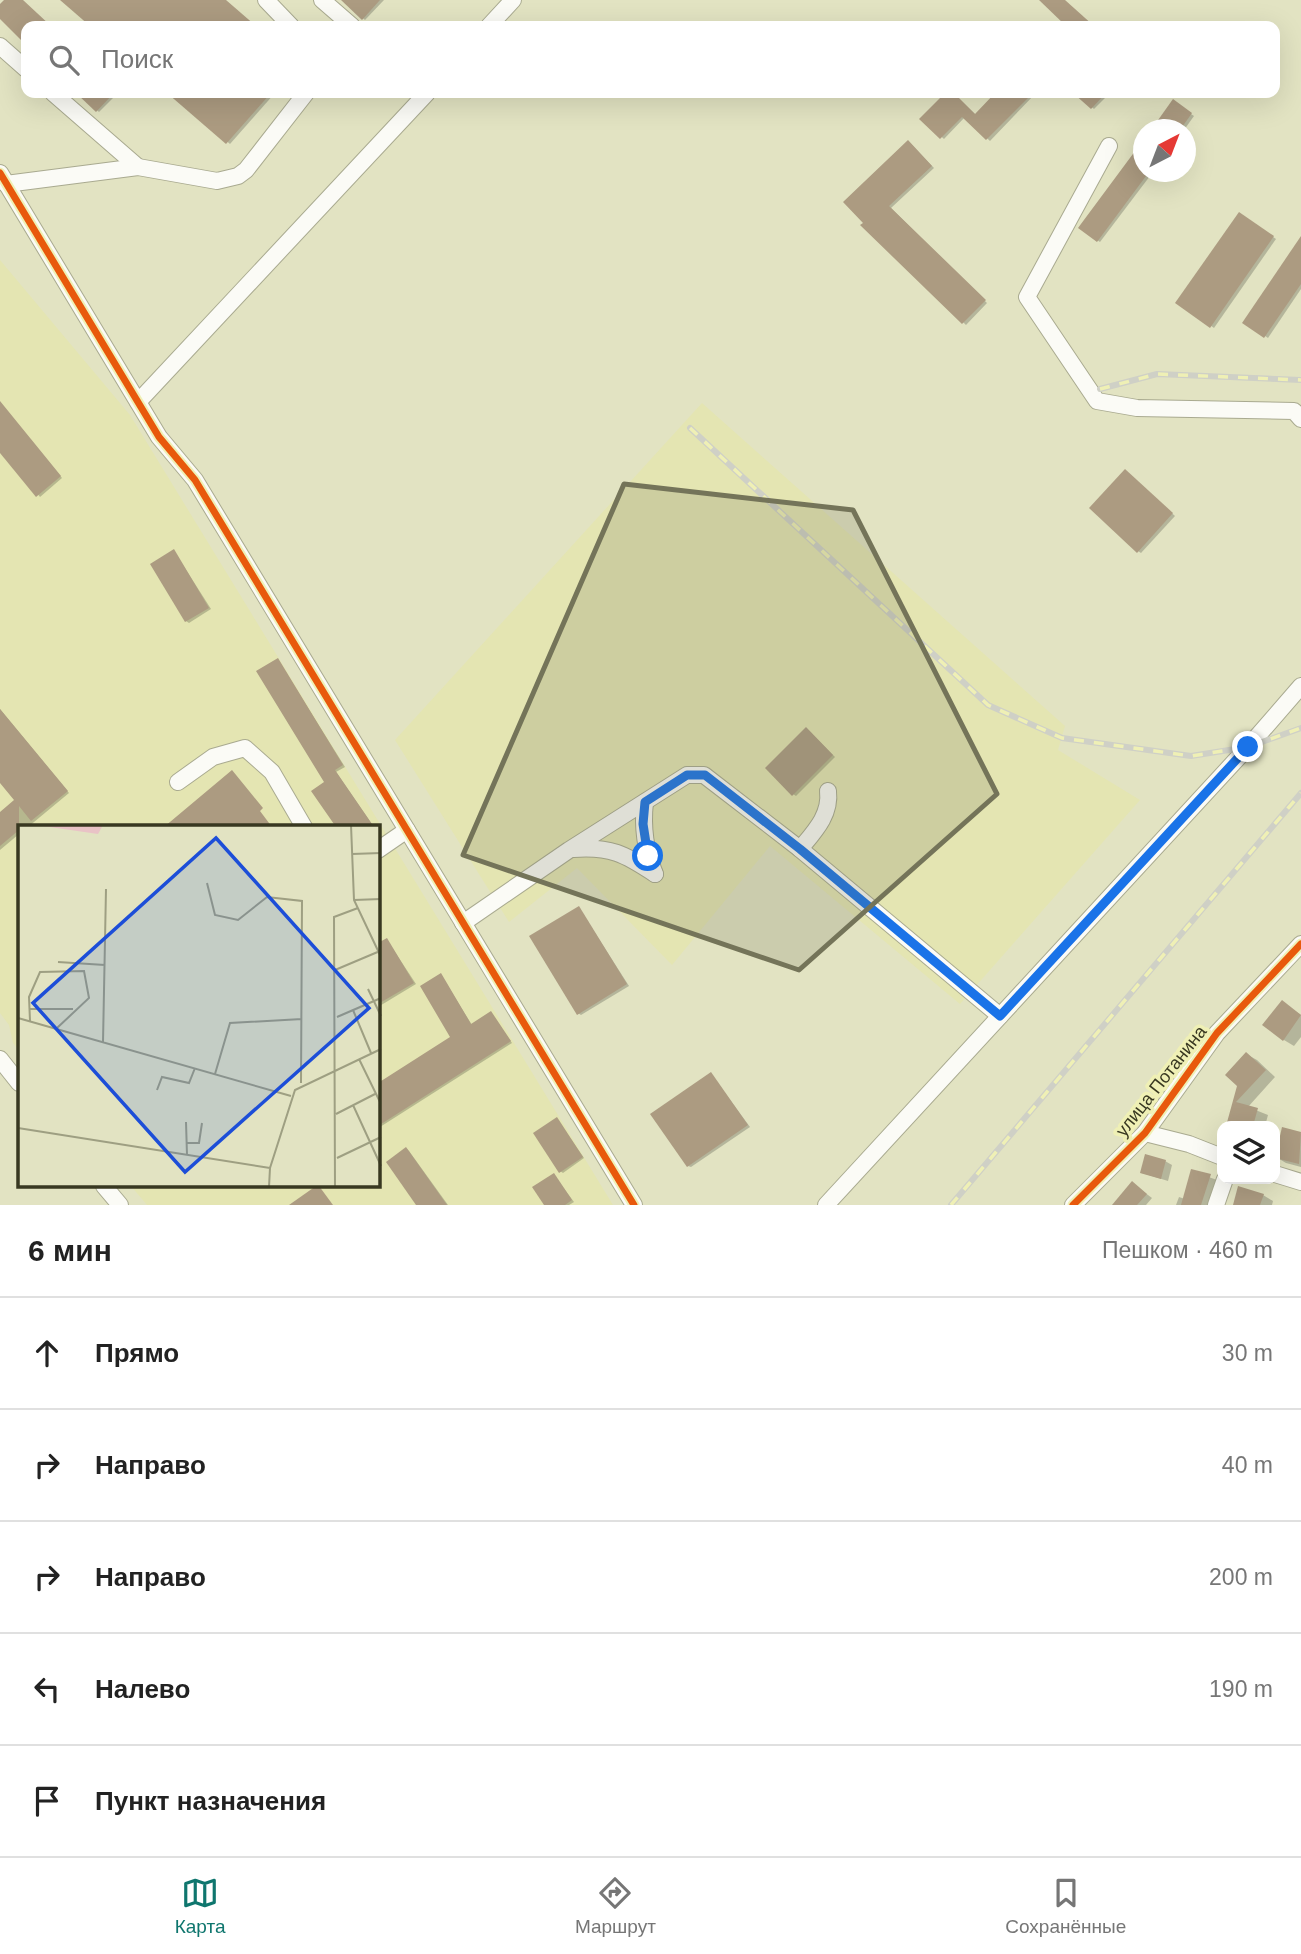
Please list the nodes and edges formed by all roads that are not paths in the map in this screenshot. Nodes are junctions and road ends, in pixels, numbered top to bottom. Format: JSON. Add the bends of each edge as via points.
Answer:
{"nodes":[{"id":1,"x":266,"y":0,"type":"edge"},
{"id":2,"x":322,"y":0,"type":"edge"},
{"id":3,"x":513,"y":0,"type":"edge"},
{"id":4,"x":286,"y":21,"type":"edge"},
{"id":5,"x":346,"y":21,"type":"edge"},
{"id":6,"x":494,"y":21,"type":"edge"},
{"id":7,"x":0,"y":46,"type":"edge"},
{"id":8,"x":21,"y":65,"type":"edge"},
{"id":9,"x":59,"y":98,"type":"edge"},
{"id":10,"x":302,"y":98,"type":"edge"},
{"id":11,"x":413,"y":99,"type":"edge"},
{"id":12,"x":1109,"y":146,"type":"dead end"},
{"id":13,"x":138,"y":167,"type":"junction"},
{"id":14,"x":3,"y":179,"type":"edge"},
{"id":15,"x":138,"y":402,"type":"junction"},
{"id":16,"x":1301,"y":419,"type":"edge"},
{"id":17,"x":1301,"y":686,"type":"edge"},
{"id":18,"x":178,"y":782,"type":"dead end"},
{"id":19,"x":828,"y":791,"type":"dead end"},
{"id":20,"x":645,"y":802,"type":"junction"},
{"id":21,"x":303,"y":825,"type":"edge"},
{"id":22,"x":407,"y":830,"type":"junction"},
{"id":23,"x":380,"y":849,"type":"edge"},
{"id":24,"x":800,"y":849,"type":"junction"},
{"id":25,"x":569,"y":850,"type":"junction"},
{"id":26,"x":463,"y":923,"type":"junction"},
{"id":27,"x":1301,"y":944,"type":"edge"},
{"id":28,"x":1000,"y":1016,"type":"junction"},
{"id":29,"x":0,"y":1059,"type":"edge"},
{"id":30,"x":18,"y":1082,"type":"edge"},
{"id":31,"x":1145,"y":1133,"type":"junction"},
{"id":32,"x":1217,"y":1155,"type":"edge"},
{"id":33,"x":1280,"y":1176,"type":"edge"},
{"id":34,"x":1301,"y":1182,"type":"edge"},
{"id":35,"x":1222,"y":1184,"type":"edge"},
{"id":36,"x":106,"y":1188,"type":"edge"},
{"id":37,"x":120,"y":1205,"type":"edge"},
{"id":38,"x":634,"y":1205,"type":"edge"},
{"id":39,"x":826,"y":1205,"type":"edge"},
{"id":40,"x":1073,"y":1205,"type":"edge"},
{"id":41,"x":1216,"y":1205,"type":"edge"}],
"edges":[{"from":1,"to":4,"type":"street"},
{"from":2,"to":5,"type":"street"},
{"from":3,"to":6,"type":"street"},
{"from":7,"to":8,"type":"street"},
{"from":9,"to":13,"type":"street"},
{"from":10,"to":13,"type":"street","via":[[238,177],[217,181]]},
{"from":11,"to":15,"type":"street"},
{"from":12,"to":16,"type":"street","via":[[1027,297],[1097,401],[1137,408],[1294,411]]},
{"from":13,"to":14,"type":"street"},
{"from":14,"to":15,"type":"street"},
{"from":15,"to":22,"type":"street","via":[[159,437],[195,480]]},
{"from":17,"to":28,"type":"street"},
{"from":18,"to":21,"type":"street","via":[[213,757],[245,748],[272,772]]},
{"from":19,"to":24,"type":"street","via":[[824,817]]},
{"from":20,"to":24,"type":"street","via":[[687,775],[705,775]]},
{"from":20,"to":25,"type":"street"},
{"from":20,"to":25,"type":"street","via":[[645,842],[655,874],[612,850]]},
{"from":22,"to":23,"type":"street"},
{"from":22,"to":26,"type":"street"},
{"from":24,"to":28,"type":"street"},
{"from":25,"to":26,"type":"street"},
{"from":26,"to":38,"type":"street"},
{"from":27,"to":31,"type":"street","name":"улица Потанина","via":[[1217,1033]]},
{"from":28,"to":39,"type":"street"},
{"from":29,"to":30,"type":"street"},
{"from":31,"to":32,"type":"street"},
{"from":31,"to":40,"type":"street","name":"улица Потанина"},
{"from":33,"to":34,"type":"street"},
{"from":35,"to":41,"type":"street"},
{"from":36,"to":37,"type":"street"}]}
